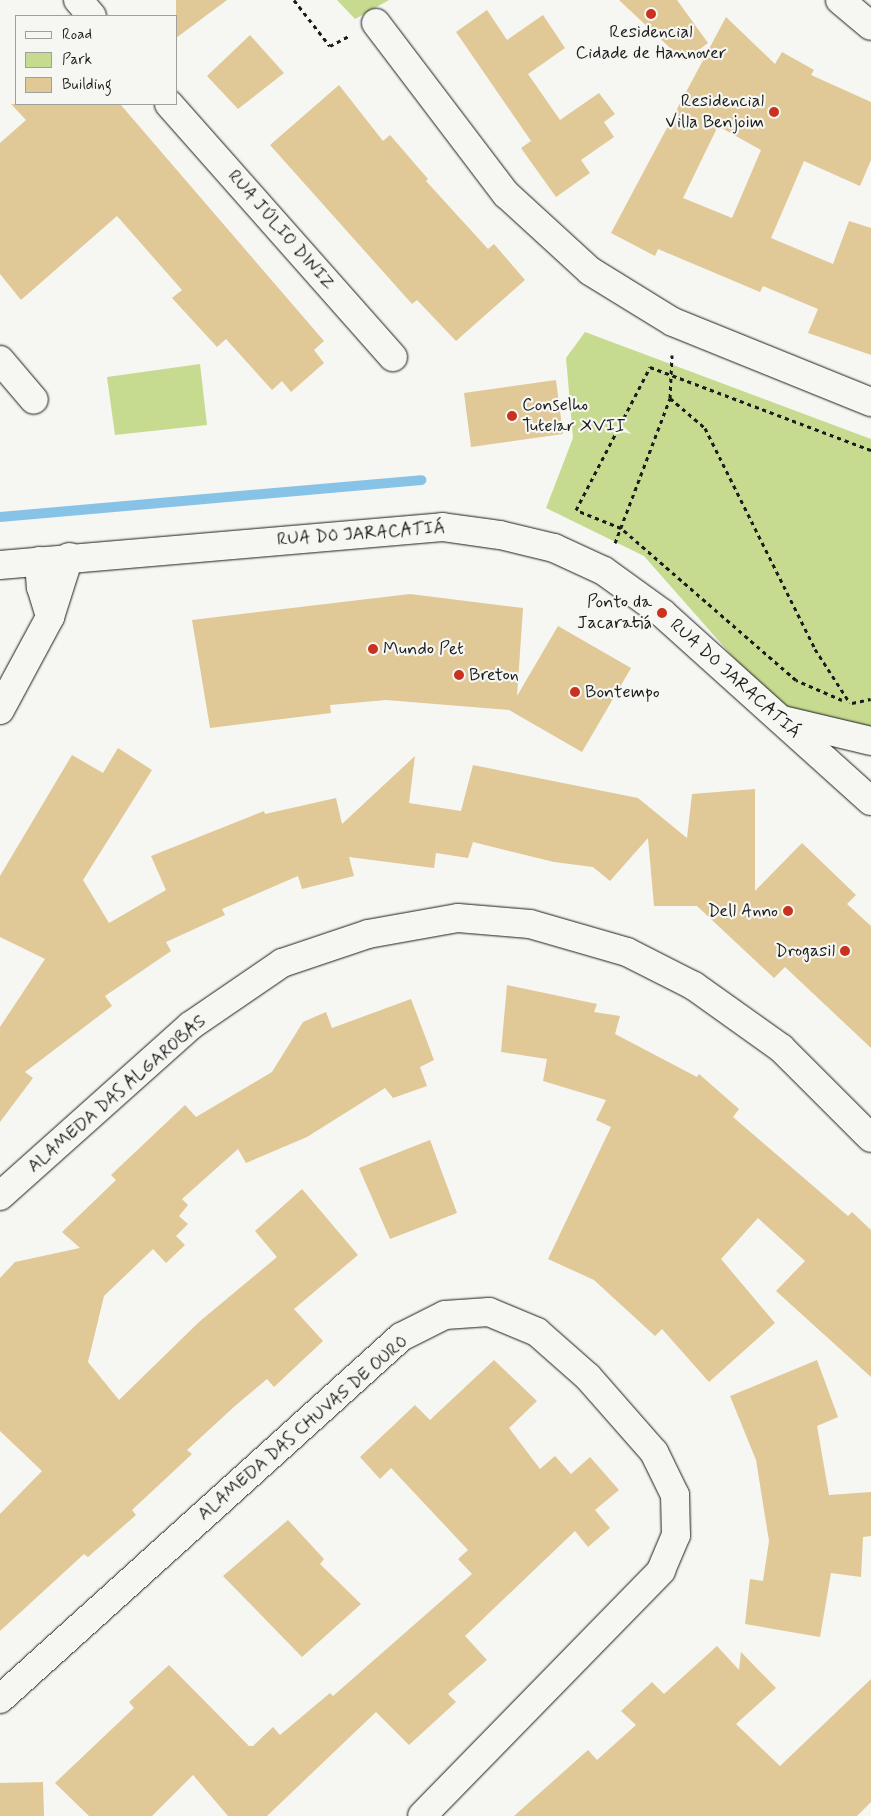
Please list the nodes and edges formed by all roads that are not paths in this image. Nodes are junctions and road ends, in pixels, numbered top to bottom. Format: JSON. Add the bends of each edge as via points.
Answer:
{"nodes":[{"id":1,"x":78,"y":0,"type":"edge"},
{"id":2,"x":840,"y":0,"type":"edge"},
{"id":3,"x":91,"y":15,"type":"edge"},
{"id":4,"x":376,"y":22,"type":"road end"},
{"id":5,"x":871,"y":26,"type":"edge"},
{"id":6,"x":170,"y":105,"type":"edge"},
{"id":7,"x":393,"y":357,"type":"dead end"},
{"id":8,"x":0,"y":360,"type":"edge"},
{"id":9,"x":34,"y":400,"type":"dead end"},
{"id":10,"x":871,"y":402,"type":"edge"},
{"id":11,"x":69,"y":557,"type":"junction"},
{"id":12,"x":39,"y":561,"type":"junction"},
{"id":13,"x":0,"y":565,"type":"edge"},
{"id":14,"x":50,"y":617,"type":"junction"},
{"id":15,"x":0,"y":710,"type":"edge"},
{"id":16,"x":777,"y":718,"type":"junction"},
{"id":17,"x":871,"y":740,"type":"edge"},
{"id":18,"x":871,"y":801,"type":"edge"},
{"id":19,"x":871,"y":1138,"type":"edge"},
{"id":20,"x":0,"y":1196,"type":"edge"},
{"id":21,"x":0,"y":1699,"type":"edge"},
{"id":22,"x":422,"y":1816,"type":"edge"}],
"edges":[{"from":1,"to":3,"type":"street"},
{"from":2,"to":5,"type":"street"},
{"from":4,"to":10,"type":"street","via":[[506,194],[590,271],[673,322]]},
{"from":6,"to":7,"type":"street","name":"RUA JÚLIO DINIZ"},
{"from":8,"to":9,"type":"street"},
{"from":11,"to":12,"type":"street","name":"RUA DO JARACATIÁ"},
{"from":11,"to":14,"type":"street"},
{"from":11,"to":16,"type":"street","name":"RUA DO JARACATIÁ","via":[[442,527],[500,534],[554,548],[604,571],[662,614]]},
{"from":12,"to":13,"type":"street","name":"RUA DO JARACATIÁ"},
{"from":12,"to":14,"type":"street","via":[[41,587]]},
{"from":14,"to":15,"type":"street"},
{"from":16,"to":17,"type":"street"},
{"from":16,"to":18,"type":"street","name":"RUA DO JARACATIÁ"},
{"from":19,"to":20,"type":"street","name":"ALAMEDA DAS ALGAROBAS","via":[[781,1048],[694,986],[628,952],[539,926],[458,918],[368,934],[282,963],[190,1026]]},
{"from":21,"to":22,"type":"street","name":"ALAMEDA DAS CHUVAS DE OURO","via":[[401,1337],[446,1314],[489,1312],[537,1332],[588,1377],[654,1452],[675,1495],[676,1535],[661,1571]]}]}
